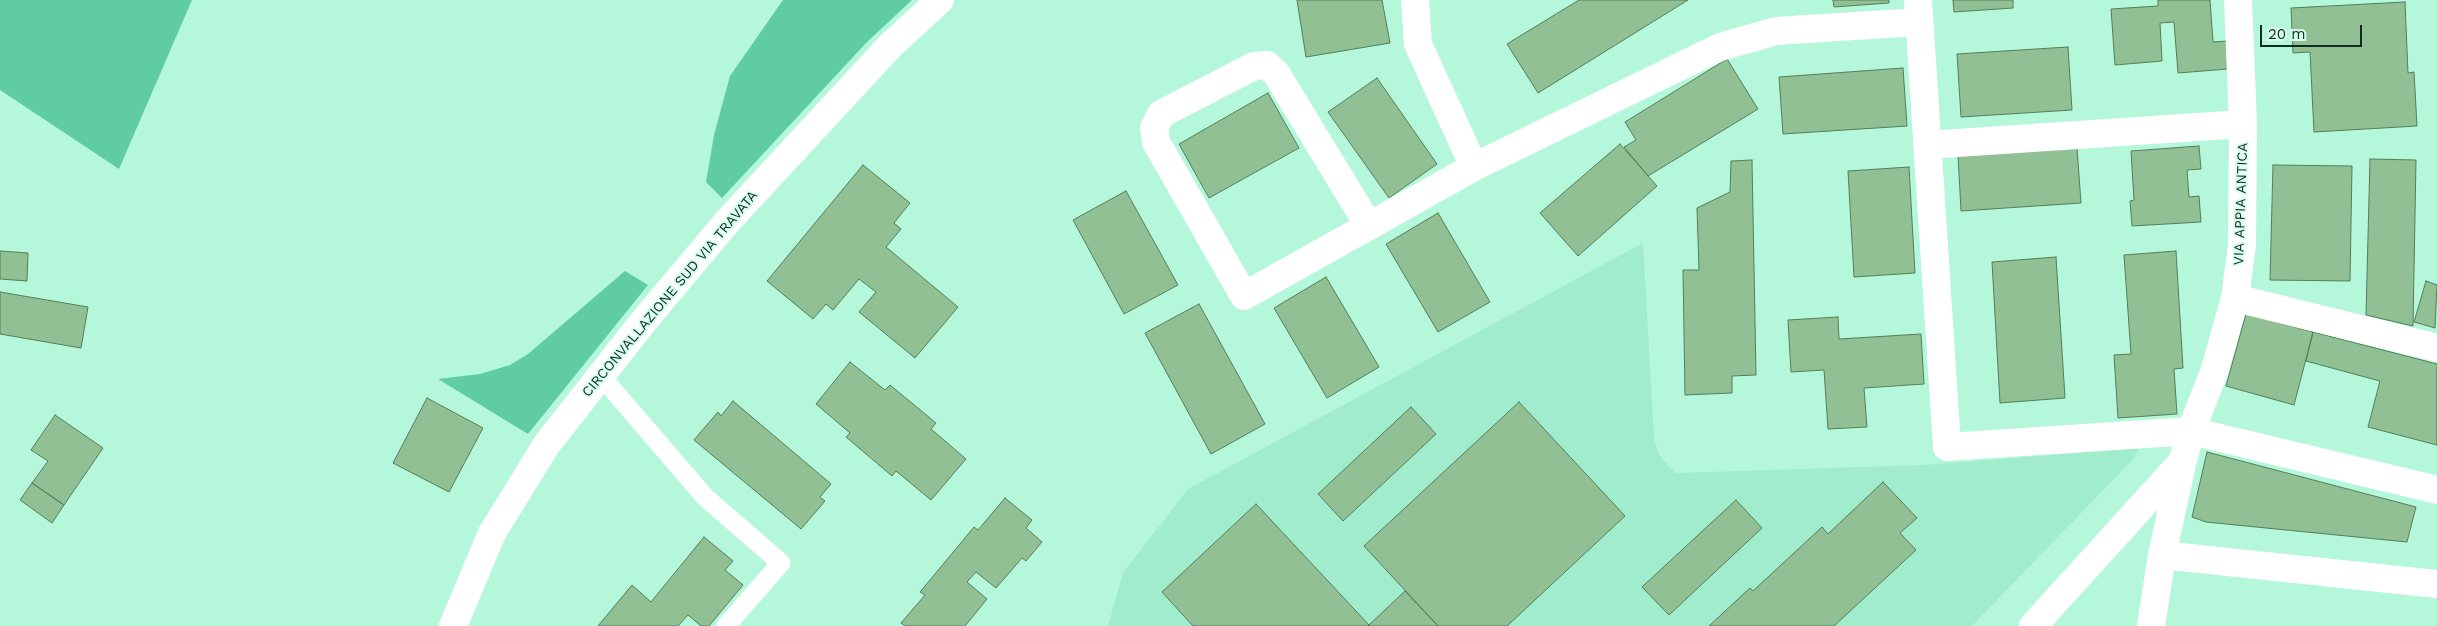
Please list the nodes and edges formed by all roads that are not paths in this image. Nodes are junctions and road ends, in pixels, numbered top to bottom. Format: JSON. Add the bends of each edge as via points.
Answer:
{"nodes":[{"id":1,"x":940,"y":0,"type":"edge"},
{"id":2,"x":1415,"y":0,"type":"edge"},
{"id":3,"x":2238,"y":0,"type":"edge"},
{"id":4,"x":1919,"y":11,"type":"edge"},
{"id":5,"x":2243,"y":124,"type":"junction"},
{"id":6,"x":1927,"y":145,"type":"junction"},
{"id":7,"x":1474,"y":167,"type":"junction"},
{"id":8,"x":1370,"y":226,"type":"junction"},
{"id":9,"x":2235,"y":298,"type":"junction"},
{"id":10,"x":2437,"y":348,"type":"edge"},
{"id":11,"x":601,"y":376,"type":"junction"},
{"id":12,"x":2191,"y":431,"type":"junction"},
{"id":13,"x":2182,"y":460,"type":"junction"},
{"id":14,"x":2437,"y":490,"type":"edge"},
{"id":15,"x":2162,"y":555,"type":"junction"},
{"id":16,"x":2437,"y":584,"type":"edge"},
{"id":17,"x":453,"y":626,"type":"edge"},
{"id":18,"x":726,"y":626,"type":"edge"},
{"id":19,"x":2033,"y":626,"type":"edge"},
{"id":20,"x":2151,"y":626,"type":"edge"}],
"edges":[{"from":1,"to":11,"type":"street","name":"CIRCONVALLAZIONE SUD VIA TRAVATA","via":[[890,46],[726,223]]},
{"from":2,"to":7,"type":"street","via":[[1418,44]]},
{"from":3,"to":5,"type":"street","name":"VIA APPIA ANTICA"},
{"from":4,"to":6,"type":"street"},
{"from":4,"to":7,"type":"street","via":[[1776,31],[1720,47]]},
{"from":5,"to":6,"type":"street"},
{"from":5,"to":9,"type":"street","name":"VIA APPIA ANTICA","via":[[2242,245]]},
{"from":6,"to":12,"type":"street","via":[[1946,447]]},
{"from":7,"to":8,"type":"street"},
{"from":8,"to":8,"type":"street","via":[[1244,296],[1156,142],[1154,128],[1161,114],[1254,66],[1267,65],[1276,73]]},
{"from":9,"to":10,"type":"street"},
{"from":9,"to":12,"type":"street","name":"VIA APPIA ANTICA","via":[[2215,369]]},
{"from":11,"to":17,"type":"street","name":"CIRCONVALLAZIONE SUD VIA TRAVATA","via":[[547,444],[492,533]]},
{"from":11,"to":18,"type":"lane","via":[[705,497],[781,563]]},
{"from":12,"to":13,"type":"street","name":"VIA APPIA ANTICA"},
{"from":12,"to":14,"type":"street"},
{"from":13,"to":15,"type":"street","name":"VIA APPIA ANTICA"},
{"from":13,"to":19,"type":"street"},
{"from":15,"to":16,"type":"street"},
{"from":15,"to":20,"type":"street","name":"VIA APPIA ANTICA"}]}
